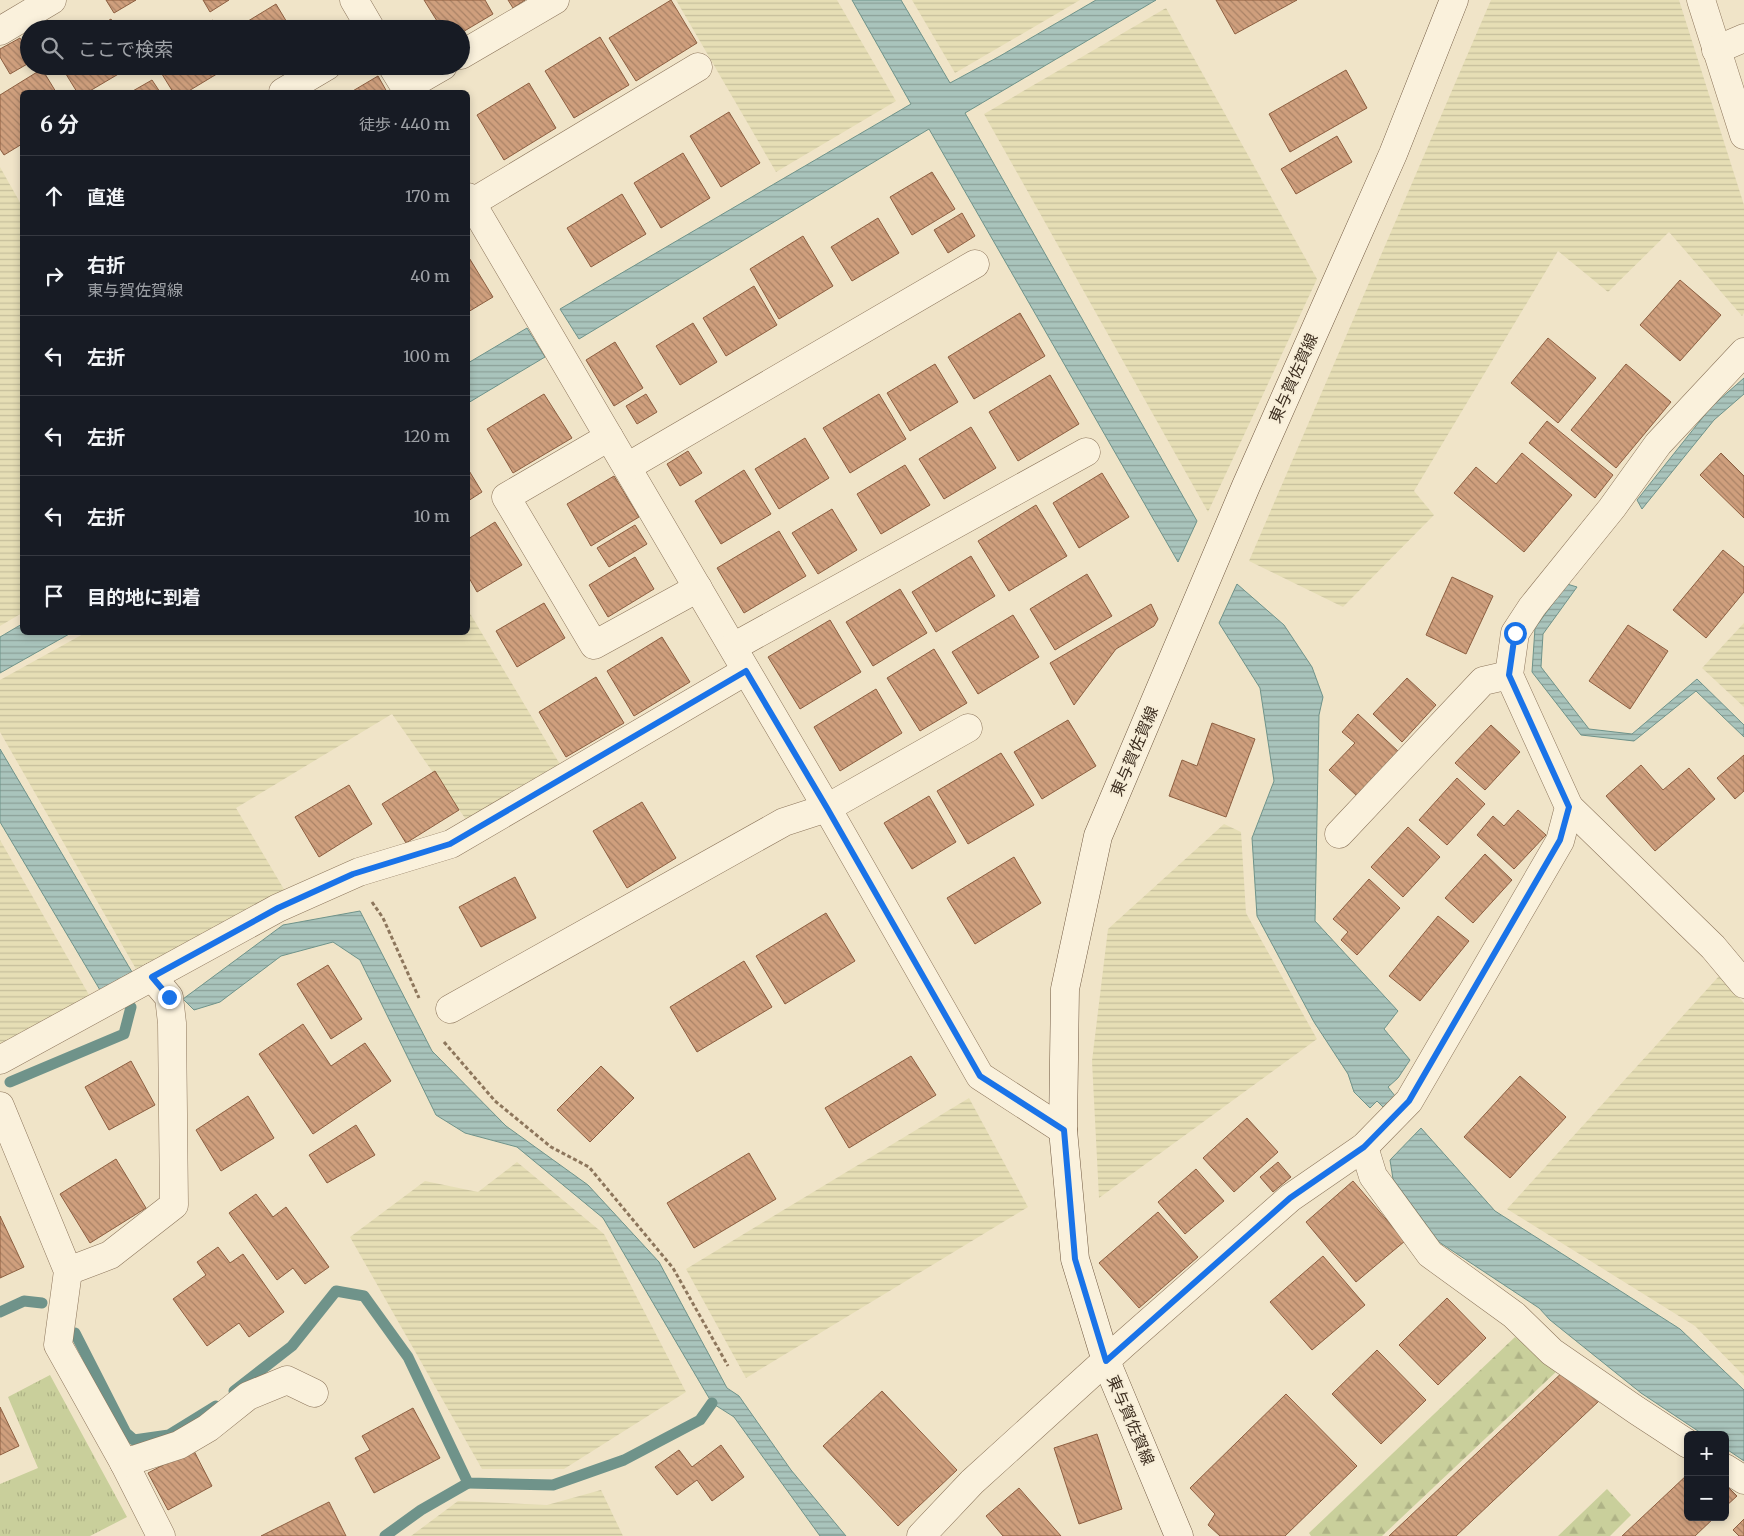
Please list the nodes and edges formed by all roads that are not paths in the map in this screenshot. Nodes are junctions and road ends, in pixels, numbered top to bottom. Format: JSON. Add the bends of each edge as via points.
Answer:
{"nodes":[{"id":1,"x":52,"y":0,"type":"edge"},
{"id":2,"x":354,"y":0,"type":"edge"},
{"id":3,"x":555,"y":0,"type":"edge"},
{"id":4,"x":1454,"y":0,"type":"edge"},
{"id":5,"x":1701,"y":0,"type":"edge"},
{"id":6,"x":366,"y":20,"type":"edge"},
{"id":7,"x":0,"y":30,"type":"edge"},
{"id":8,"x":1744,"y":38,"type":"edge"},
{"id":9,"x":470,"y":50,"type":"edge"},
{"id":10,"x":1716,"y":50,"type":"junction"},
{"id":11,"x":698,"y":67,"type":"dead end"},
{"id":12,"x":312,"y":75,"type":"edge"},
{"id":13,"x":420,"y":75,"type":"edge"},
{"id":14,"x":402,"y":82,"type":"edge"},
{"id":15,"x":286,"y":90,"type":"edge"},
{"id":16,"x":1744,"y":135,"type":"edge"},
{"id":17,"x":470,"y":201,"type":"edge"},
{"id":18,"x":470,"y":204,"type":"edge"},
{"id":19,"x":975,"y":264,"type":"dead end"},
{"id":20,"x":1744,"y":352,"type":"edge"},
{"id":21,"x":609,"y":437,"type":"junction"},
{"id":22,"x":1086,"y":452,"type":"dead end"},
{"id":23,"x":627,"y":467,"type":"junction"},
{"id":24,"x":698,"y":588,"type":"junction"},
{"id":25,"x":733,"y":647,"type":"junction"},
{"id":26,"x":746,"y":671,"type":"junction"},
{"id":27,"x":1509,"y":675,"type":"junction"},
{"id":28,"x":968,"y":728,"type":"dead end"},
{"id":29,"x":1569,"y":807,"type":"junction"},
{"id":30,"x":827,"y":808,"type":"junction"},
{"id":31,"x":1339,"y":834,"type":"dead end"},
{"id":32,"x":152,"y":977,"type":"junction"},
{"id":33,"x":1744,"y":984,"type":"edge"},
{"id":34,"x":450,"y":1009,"type":"dead end"},
{"id":35,"x":0,"y":1060,"type":"edge"},
{"id":36,"x":0,"y":1106,"type":"edge"},
{"id":37,"x":1064,"y":1130,"type":"junction"},
{"id":38,"x":1364,"y":1147,"type":"junction"},
{"id":39,"x":68,"y":1271,"type":"junction"},
{"id":40,"x":1106,"y":1361,"type":"junction"},
{"id":41,"x":314,"y":1392,"type":"dead end"},
{"id":42,"x":1684,"y":1441,"type":"edge"},
{"id":43,"x":124,"y":1463,"type":"junction"},
{"id":44,"x":1729,"y":1471,"type":"edge"},
{"id":45,"x":1744,"y":1480,"type":"edge"},
{"id":46,"x":926,"y":1534,"type":"edge"},
{"id":47,"x":160,"y":1536,"type":"edge"},
{"id":48,"x":1180,"y":1536,"type":"edge"}],
"edges":[{"from":1,"to":7,"type":"street"},
{"from":2,"to":6,"type":"street"},
{"from":3,"to":9,"type":"street"},
{"from":4,"to":37,"type":"street","name":"東与賀佐賀線","via":[[1393,154],[1246,486],[1098,836],[1065,989]]},
{"from":5,"to":10,"type":"street"},
{"from":8,"to":10,"type":"street"},
{"from":10,"to":16,"type":"street"},
{"from":11,"to":17,"type":"street"},
{"from":12,"to":15,"type":"street"},
{"from":13,"to":14,"type":"street"},
{"from":18,"to":21,"type":"street"},
{"from":19,"to":23,"type":"street"},
{"from":20,"to":27,"type":"street","via":[[1658,444],[1612,508],[1532,607],[1515,633]]},
{"from":21,"to":23,"type":"street"},
{"from":21,"to":24,"type":"street","via":[[506,497],[594,644]]},
{"from":22,"to":25,"type":"street"},
{"from":23,"to":24,"type":"street"},
{"from":24,"to":25,"type":"street"},
{"from":25,"to":26,"type":"street"},
{"from":26,"to":30,"type":"street"},
{"from":26,"to":32,"type":"street","via":[[450,844],[353,874],[278,908]]},
{"from":27,"to":29,"type":"street"},
{"from":27,"to":31,"type":"street","via":[[1483,681]]},
{"from":28,"to":30,"type":"street"},
{"from":29,"to":33,"type":"street","via":[[1713,947]]},
{"from":29,"to":38,"type":"street","via":[[1560,840],[1409,1101]]},
{"from":30,"to":34,"type":"street","via":[[784,822]]},
{"from":30,"to":37,"type":"street","via":[[980,1076]]},
{"from":32,"to":35,"type":"street"},
{"from":32,"to":39,"type":"street","via":[[169,997],[172,1023],[174,1205],[110,1255]]},
{"from":36,"to":39,"type":"street"},
{"from":37,"to":40,"type":"street","name":"東与賀佐賀線","via":[[1075,1259]]},
{"from":38,"to":40,"type":"street","via":[[1290,1198]]},
{"from":38,"to":42,"type":"street","via":[[1373,1176],[1430,1254],[1514,1316],[1552,1352]]},
{"from":39,"to":43,"type":"street","via":[[58,1345]]},
{"from":40,"to":46,"type":"street","via":[[972,1482]]},
{"from":40,"to":48,"type":"street","name":"東与賀佐賀線"},
{"from":41,"to":43,"type":"street","via":[[288,1380],[248,1396],[179,1446]]},
{"from":43,"to":47,"type":"street"},
{"from":44,"to":45,"type":"street"}]}
